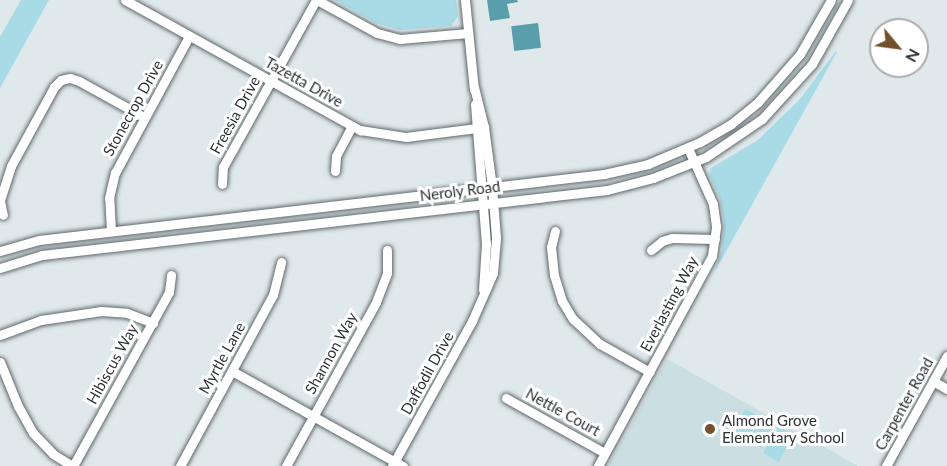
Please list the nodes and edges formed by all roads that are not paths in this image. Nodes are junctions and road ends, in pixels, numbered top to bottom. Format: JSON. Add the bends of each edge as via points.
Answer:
{"nodes":[{"id":1,"x":125,"y":0,"type":"edge"},
{"id":2,"x":316,"y":0,"type":"edge"},
{"id":3,"x":465,"y":0,"type":"edge"},
{"id":4,"x":831,"y":0,"type":"edge"},
{"id":5,"x":848,"y":0,"type":"edge"},
{"id":6,"x":468,"y":33,"type":"junction"},
{"id":7,"x":189,"y":36,"type":"junction"},
{"id":8,"x":271,"y":81,"type":"junction"},
{"id":9,"x":144,"y":117,"type":"junction"},
{"id":10,"x":352,"y":126,"type":"junction"},
{"id":11,"x":479,"y":128,"type":"junction"},
{"id":12,"x":688,"y":148,"type":"junction"},
{"id":13,"x":694,"y":163,"type":"junction"},
{"id":14,"x":335,"y":171,"type":"dead end"},
{"id":15,"x":222,"y":184,"type":"dead end"},
{"id":16,"x":492,"y":187,"type":"junction"},
{"id":17,"x":481,"y":188,"type":"junction"},
{"id":18,"x":0,"y":201,"type":"edge"},
{"id":19,"x":494,"y":202,"type":"junction"},
{"id":20,"x":483,"y":204,"type":"junction"},
{"id":21,"x":3,"y":214,"type":"dead end"},
{"id":22,"x":111,"y":231,"type":"junction"},
{"id":23,"x":555,"y":231,"type":"dead end"},
{"id":24,"x":715,"y":239,"type":"junction"},
{"id":25,"x":387,"y":250,"type":"dead end"},
{"id":26,"x":651,"y":250,"type":"dead end"},
{"id":27,"x":0,"y":251,"type":"edge"},
{"id":28,"x":281,"y":262,"type":"dead end"},
{"id":29,"x":0,"y":268,"type":"edge"},
{"id":30,"x":171,"y":275,"type":"dead end"},
{"id":31,"x":483,"y":293,"type":"junction"},
{"id":32,"x":153,"y":323,"type":"junction"},
{"id":33,"x":0,"y":335,"type":"edge"},
{"id":34,"x":947,"y":356,"type":"edge"},
{"id":35,"x":0,"y":362,"type":"edge"},
{"id":36,"x":232,"y":371,"type":"junction"},
{"id":37,"x":650,"y":372,"type":"junction"},
{"id":38,"x":933,"y":381,"type":"junction"},
{"id":39,"x":947,"y":389,"type":"edge"},
{"id":40,"x":506,"y":398,"type":"dead end"},
{"id":41,"x":313,"y":416,"type":"junction"},
{"id":42,"x":605,"y":453,"type":"junction"},
{"id":43,"x":397,"y":464,"type":"edge"},
{"id":44,"x":72,"y":466,"type":"edge"},
{"id":45,"x":180,"y":466,"type":"edge"},
{"id":46,"x":286,"y":466,"type":"edge"},
{"id":47,"x":598,"y":466,"type":"edge"},
{"id":48,"x":886,"y":466,"type":"edge"}],
"edges":[{"from":1,"to":7,"type":"street","name":"Tazetta Drive"},
{"from":2,"to":6,"type":"street","via":[[377,33],[400,39]]},
{"from":2,"to":8,"type":"street","name":"Freesia Drive"},
{"from":3,"to":6,"type":"street","name":"Daffodil Drive"},
{"from":4,"to":12,"type":"street","name":"Neroly Road","via":[[800,54],[776,83],[731,124]]},
{"from":5,"to":13,"type":"street","name":"Neroly Road","via":[[812,64],[788,93],[740,136]]},
{"from":6,"to":11,"type":"street","name":"Daffodil Drive"},
{"from":7,"to":8,"type":"street","name":"Tazetta Drive"},
{"from":7,"to":9,"type":"street","name":"Stonecrop Drive"},
{"from":8,"to":10,"type":"street","name":"Tazetta Drive"},
{"from":8,"to":15,"type":"street","name":"Freesia Drive","via":[[224,167]]},
{"from":9,"to":18,"type":"street","via":[[79,81],[61,80],[11,166]]},
{"from":9,"to":22,"type":"street","name":"Stonecrop Drive","via":[[115,173],[109,198]]},
{"from":10,"to":11,"type":"street","name":"Tazetta Drive","via":[[406,137]]},
{"from":10,"to":14,"type":"street","via":[[336,156]]},
{"from":11,"to":16,"type":"street","name":"Daffodil Drive"},
{"from":11,"to":17,"type":"street","name":"Daffodil Drive"},
{"from":12,"to":13,"type":"street","name":"Everlasting Way"},
{"from":12,"to":16,"type":"street","name":"Neroly Road","via":[[614,172]]},
{"from":13,"to":19,"type":"street","name":"Neroly Road","via":[[607,189]]},
{"from":13,"to":24,"type":"street","name":"Everlasting Way","via":[[713,204]]},
{"from":16,"to":17,"type":"street","name":"Neroly Road"},
{"from":16,"to":19,"type":"street","name":"Daffodil Drive"},
{"from":17,"to":20,"type":"street","name":"Daffodil Drive"},
{"from":17,"to":22,"type":"street","name":"Neroly Road"},
{"from":18,"to":21,"type":"street"},
{"from":19,"to":20,"type":"street","name":"Neroly Road"},
{"from":19,"to":31,"type":"street","name":"Daffodil Drive","via":[[496,256]]},
{"from":20,"to":29,"type":"street","name":"Neroly Road","via":[[42,255]]},
{"from":20,"to":31,"type":"street","name":"Daffodil Drive"},
{"from":22,"to":27,"type":"street","name":"Neroly Road","via":[[39,240]]},
{"from":23,"to":37,"type":"street","via":[[551,247],[554,275],[573,319],[600,344]]},
{"from":24,"to":26,"type":"street","via":[[672,238]]},
{"from":24,"to":37,"type":"street","name":"Everlasting Way","via":[[705,272]]},
{"from":25,"to":41,"type":"street","name":"Shannon Way","via":[[387,273],[380,293]]},
{"from":28,"to":36,"type":"street","name":"Myrtle Lane","via":[[273,295]]},
{"from":30,"to":32,"type":"street","name":"Hibiscus Way","via":[[169,292]]},
{"from":31,"to":43,"type":"street","name":"Daffodil Drive"},
{"from":32,"to":33,"type":"street","via":[[127,313],[101,311],[41,320]]},
{"from":32,"to":44,"type":"street","name":"Hibiscus Way"},
{"from":34,"to":38,"type":"street","name":"Carpenter Road"},
{"from":35,"to":44,"type":"street","via":[[33,433],[53,454]]},
{"from":36,"to":41,"type":"street"},
{"from":36,"to":45,"type":"street","name":"Myrtle Lane"},
{"from":37,"to":42,"type":"street","name":"Everlasting Way"},
{"from":38,"to":39,"type":"street"},
{"from":38,"to":48,"type":"street","name":"Carpenter Road"},
{"from":40,"to":42,"type":"street","name":"Nettle Court"},
{"from":41,"to":43,"type":"street"},
{"from":41,"to":46,"type":"street","name":"Shannon Way"},
{"from":42,"to":47,"type":"street","name":"Everlasting Way"}]}
